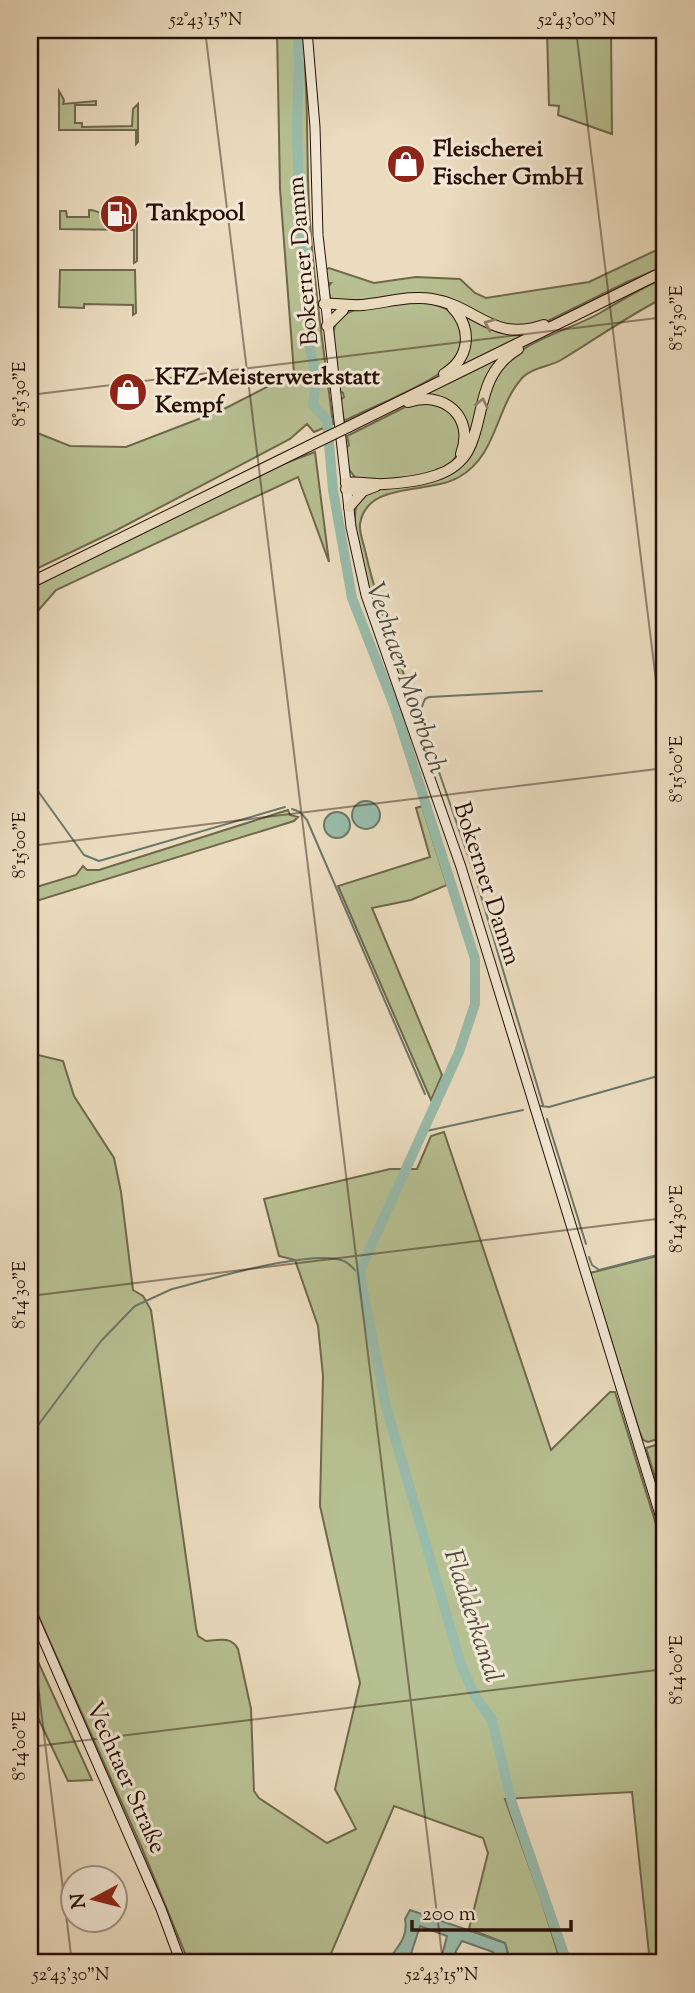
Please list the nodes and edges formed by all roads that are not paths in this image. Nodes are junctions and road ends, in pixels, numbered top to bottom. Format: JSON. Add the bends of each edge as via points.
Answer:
{"nodes":[{"id":1,"x":307,"y":30,"type":"edge"},
{"id":2,"x":665,"y":271,"type":"edge"},
{"id":3,"x":449,"y":304,"type":"junction"},
{"id":4,"x":359,"y":305,"type":"junction"},
{"id":5,"x":325,"y":307,"type":"junction"},
{"id":6,"x":344,"y":310,"type":"junction"},
{"id":7,"x":578,"y":314,"type":"junction"},
{"id":8,"x":556,"y":324,"type":"junction"},
{"id":9,"x":327,"y":326,"type":"junction"},
{"id":10,"x":404,"y":399,"type":"junction"},
{"id":11,"x":372,"y":415,"type":"junction"},
{"id":12,"x":456,"y":464,"type":"junction"},
{"id":13,"x":383,"y":484,"type":"junction"},
{"id":14,"x":346,"y":486,"type":"junction"},
{"id":15,"x":363,"y":491,"type":"junction"},
{"id":16,"x":349,"y":507,"type":"junction"},
{"id":17,"x":30,"y":583,"type":"edge"},
{"id":18,"x":665,"y":1531,"type":"edge"},
{"id":19,"x":30,"y":1609,"type":"edge"},
{"id":20,"x":181,"y":1963,"type":"edge"}],
"edges":[{"from":1,"to":5,"type":"main road","name":"Bokerner Damm"},
{"from":2,"to":7,"type":"main road"},
{"from":3,"to":4,"type":"main road","via":[[426,298]]},
{"from":7,"to":3,"type":"main road","one_way":true,"via":[[513,330],[490,325]]},
{"from":3,"to":10,"type":"main road","via":[[466,330],[463,355],[454,367]]},
{"from":4,"to":5,"type":"main road"},
{"from":4,"to":6,"type":"main road"},
{"from":5,"to":6,"type":"main road"},
{"from":5,"to":9,"type":"main road","name":"Bokerner Damm"},
{"from":6,"to":9,"type":"main road"},
{"from":7,"to":8,"type":"main road"},
{"from":8,"to":10,"type":"main road"},
{"from":12,"to":8,"type":"main road","one_way":true,"via":[[472,445],[483,396],[497,366],[515,350],[548,334]]},
{"from":9,"to":14,"type":"main road","name":"Bokerner Damm"},
{"from":10,"to":11,"type":"main road"},
{"from":11,"to":12,"type":"main road","via":[[418,399],[449,405],[464,432],[465,444]]},
{"from":11,"to":17,"type":"main road","bridge":true},
{"from":12,"to":13,"type":"main road","via":[[435,476]]},
{"from":13,"to":14,"type":"main road"},
{"from":13,"to":15,"type":"main road"},
{"from":14,"to":15,"type":"main road"},
{"from":14,"to":16,"type":"main road","name":"Bokerner Damm"},
{"from":15,"to":16,"type":"main road"},
{"from":16,"to":18,"type":"main road","name":"Bokerner Damm","via":[[366,595],[461,867]]},
{"from":19,"to":20,"type":"main road","name":"Vechtaer Straße"}]}
